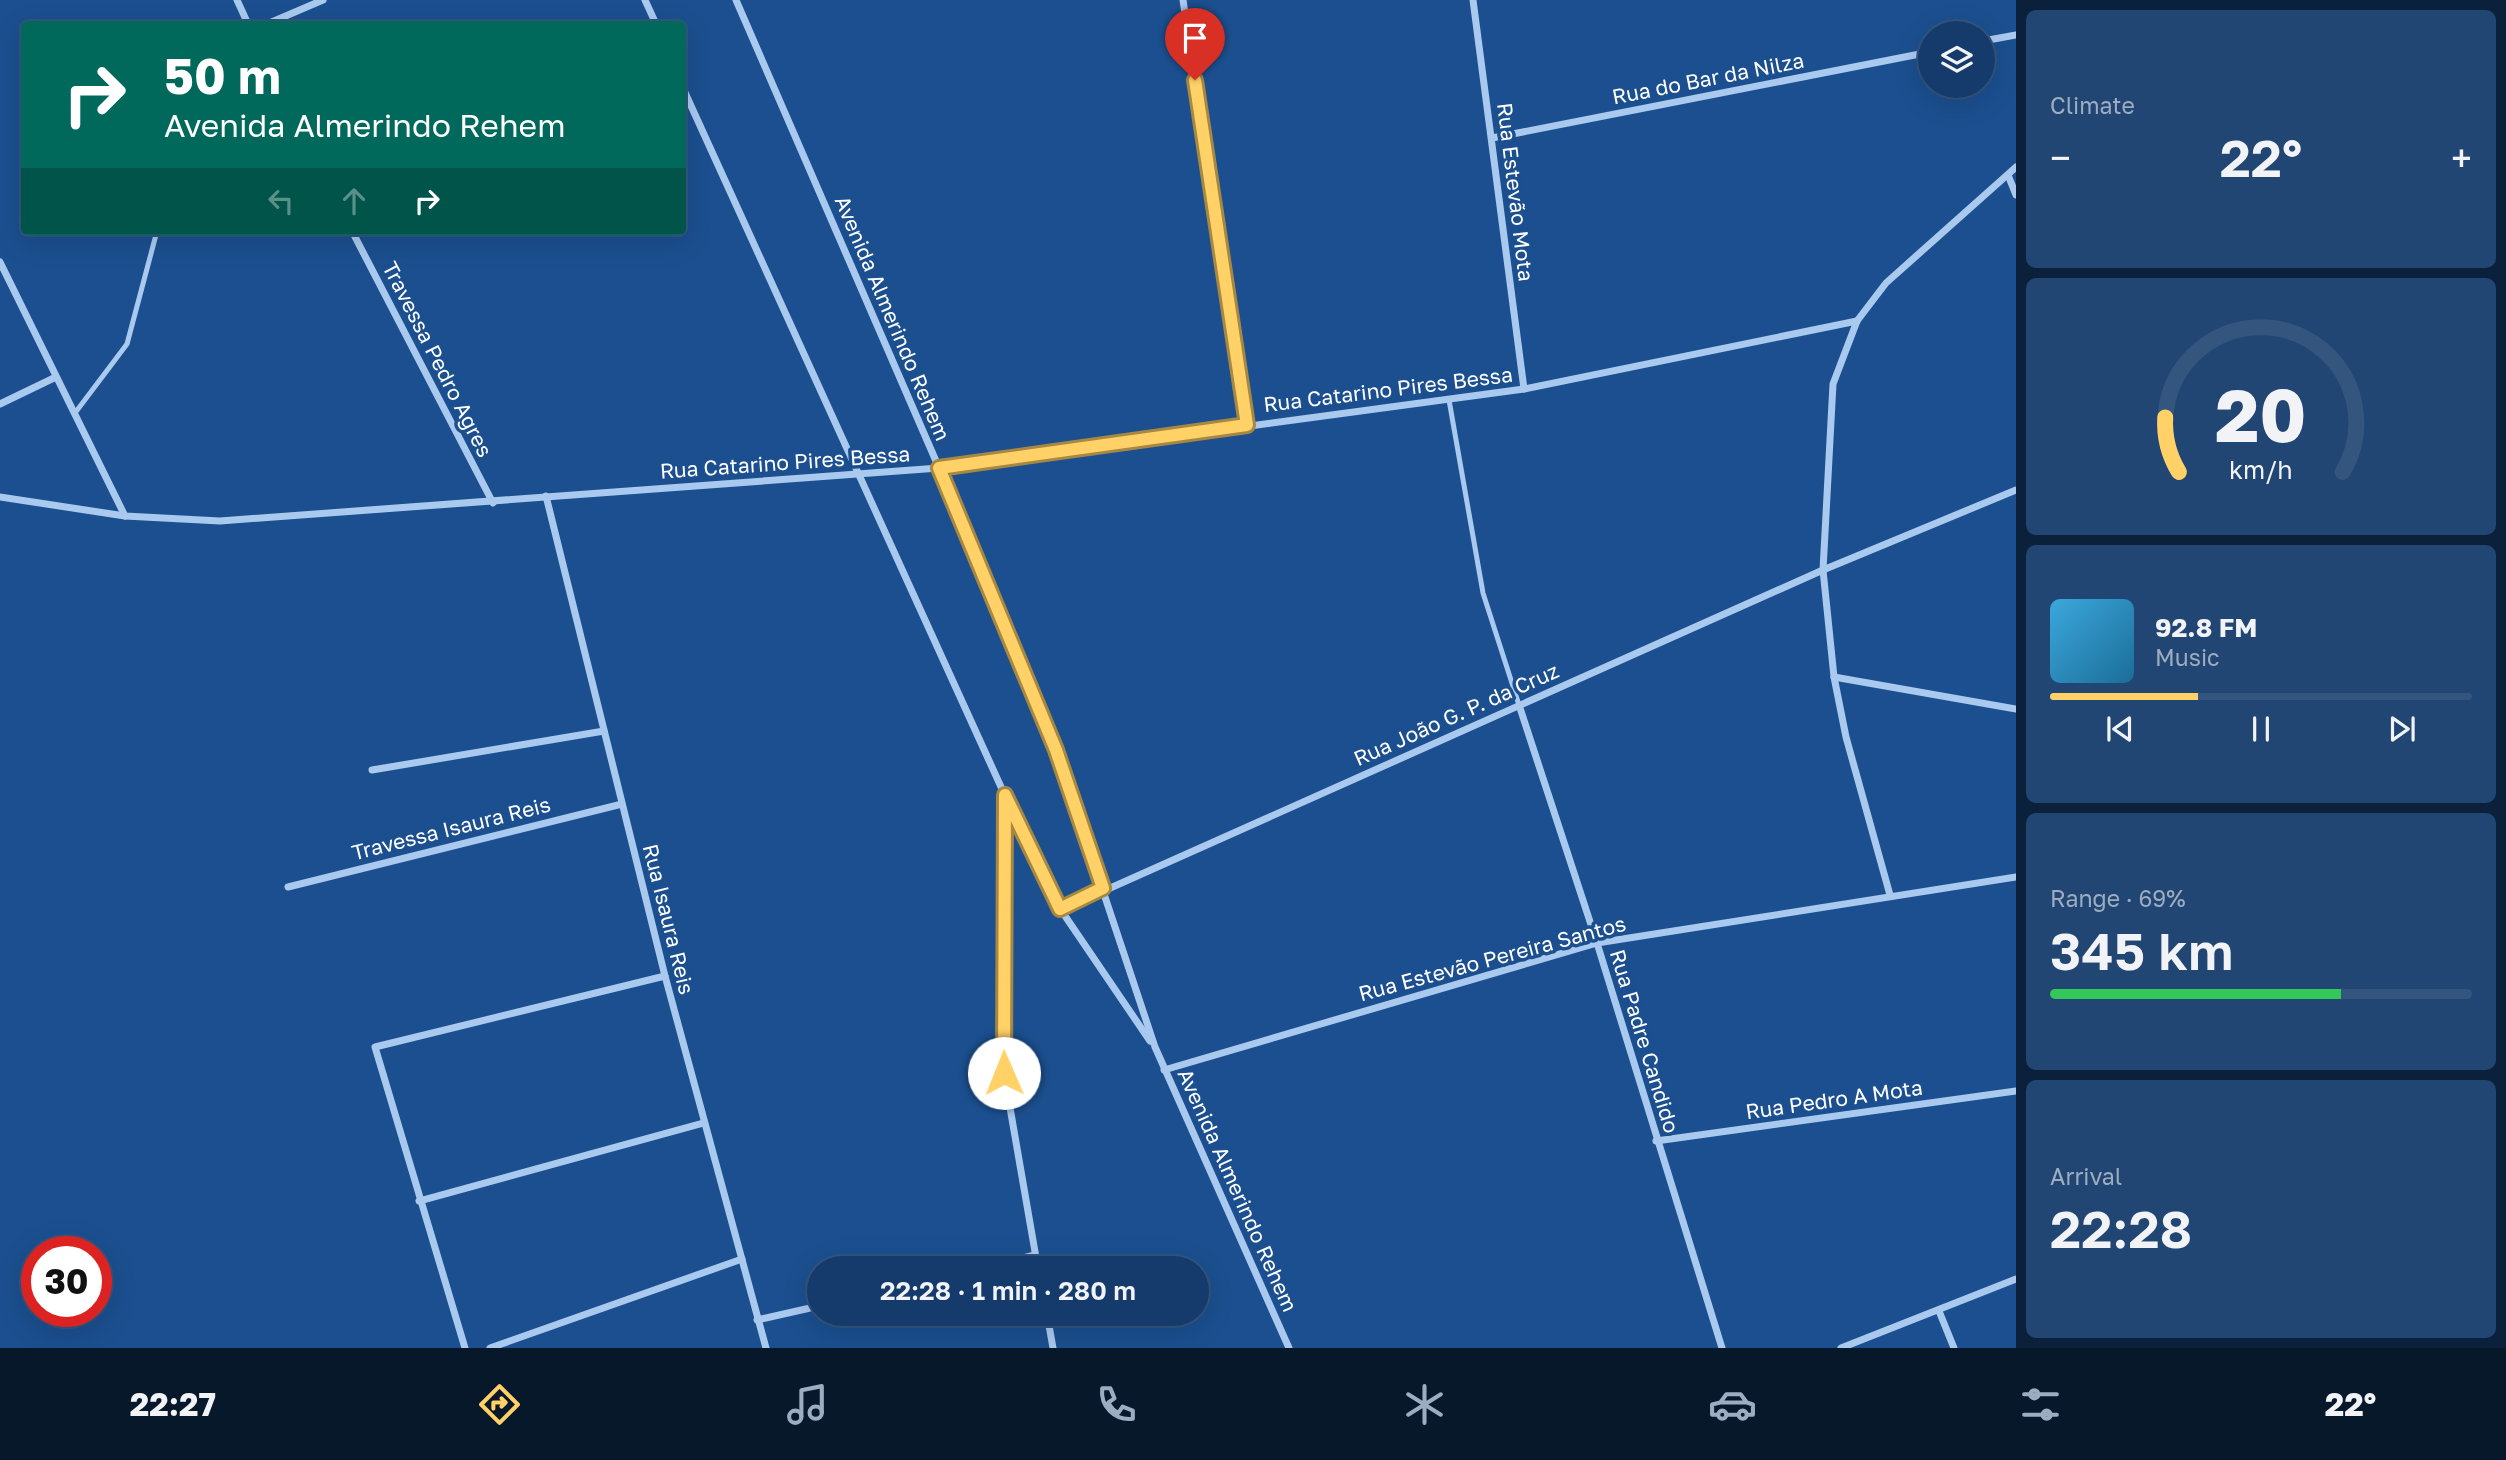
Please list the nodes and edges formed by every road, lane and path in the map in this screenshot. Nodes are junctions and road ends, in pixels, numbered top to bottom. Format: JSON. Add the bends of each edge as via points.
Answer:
{"nodes":[{"id":1,"x":237,"y":0,"type":"edge"},
{"id":2,"x":323,"y":0,"type":"edge"},
{"id":3,"x":645,"y":0,"type":"edge"},
{"id":4,"x":736,"y":0,"type":"edge"},
{"id":5,"x":1183,"y":0,"type":"edge"},
{"id":6,"x":1473,"y":0,"type":"edge"},
{"id":7,"x":247,"y":21,"type":"edge"},
{"id":8,"x":274,"y":21,"type":"edge"},
{"id":9,"x":655,"y":21,"type":"edge"},
{"id":10,"x":2016,"y":35,"type":"edge"},
{"id":11,"x":1995,"y":39,"type":"edge"},
{"id":12,"x":1918,"y":54,"type":"edge"},
{"id":13,"x":686,"y":95,"type":"edge"},
{"id":14,"x":1492,"y":138,"type":"junction"},
{"id":15,"x":2016,"y":167,"type":"edge"},
{"id":16,"x":2008,"y":175,"type":"junction"},
{"id":17,"x":2016,"y":195,"type":"edge"},
{"id":18,"x":156,"y":235,"type":"edge"},
{"id":19,"x":354,"y":235,"type":"edge"},
{"id":20,"x":0,"y":262,"type":"edge"},
{"id":21,"x":1857,"y":321,"type":"junction"},
{"id":22,"x":56,"y":377,"type":"junction"},
{"id":23,"x":1524,"y":389,"type":"junction"},
{"id":24,"x":1448,"y":400,"type":"junction"},
{"id":25,"x":0,"y":404,"type":"edge"},
{"id":26,"x":75,"y":414,"type":"junction"},
{"id":27,"x":1247,"y":425,"type":"junction"},
{"id":28,"x":939,"y":468,"type":"junction"},
{"id":29,"x":858,"y":476,"type":"junction"},
{"id":30,"x":2016,"y":490,"type":"edge"},
{"id":31,"x":546,"y":496,"type":"junction"},
{"id":32,"x":0,"y":497,"type":"edge"},
{"id":33,"x":493,"y":503,"type":"junction"},
{"id":34,"x":125,"y":516,"type":"junction"},
{"id":35,"x":1823,"y":570,"type":"junction"},
{"id":36,"x":1834,"y":677,"type":"junction"},
{"id":37,"x":1519,"y":705,"type":"junction"},
{"id":38,"x":2016,"y":709,"type":"edge"},
{"id":39,"x":604,"y":731,"type":"junction"},
{"id":40,"x":372,"y":771,"type":"dead end"},
{"id":41,"x":1005,"y":795,"type":"junction"},
{"id":42,"x":622,"y":804,"type":"junction"},
{"id":43,"x":2016,"y":877,"type":"edge"},
{"id":44,"x":288,"y":887,"type":"dead end"},
{"id":45,"x":1103,"y":888,"type":"junction"},
{"id":46,"x":1890,"y":895,"type":"junction"},
{"id":47,"x":1060,"y":909,"type":"junction"},
{"id":48,"x":1597,"y":943,"type":"junction"},
{"id":49,"x":664,"y":976,"type":"junction"},
{"id":50,"x":1155,"y":1047,"type":"junction"},
{"id":51,"x":1164,"y":1070,"type":"junction"},
{"id":52,"x":2016,"y":1091,"type":"edge"},
{"id":53,"x":704,"y":1123,"type":"junction"},
{"id":54,"x":1657,"y":1141,"type":"junction"},
{"id":55,"x":419,"y":1201,"type":"junction"},
{"id":56,"x":1035,"y":1255,"type":"joint"},
{"id":57,"x":1031,"y":1256,"type":"edge"},
{"id":58,"x":742,"y":1259,"type":"junction"},
{"id":59,"x":2016,"y":1279,"type":"edge"},
{"id":60,"x":807,"y":1309,"type":"edge"},
{"id":61,"x":1939,"y":1311,"type":"junction"},
{"id":62,"x":757,"y":1320,"type":"junction"},
{"id":63,"x":1048,"y":1326,"type":"edge"},
{"id":64,"x":465,"y":1348,"type":"edge"},
{"id":65,"x":490,"y":1348,"type":"edge"},
{"id":66,"x":766,"y":1348,"type":"edge"},
{"id":67,"x":1053,"y":1348,"type":"edge"},
{"id":68,"x":1289,"y":1348,"type":"edge"},
{"id":69,"x":1721,"y":1348,"type":"edge"},
{"id":70,"x":1841,"y":1348,"type":"edge"},
{"id":71,"x":1954,"y":1348,"type":"edge"}],
"edges":[{"from":1,"to":7,"type":"street"},
{"from":2,"to":8,"type":"street"},
{"from":3,"to":9,"type":"street"},
{"from":4,"to":28,"type":"street","name":"Avenida Almerindo Rehem"},
{"from":5,"to":27,"type":"street"},
{"from":6,"to":14,"type":"street","name":"Rua Estevão Mota"},
{"from":10,"to":11,"type":"street"},
{"from":12,"to":14,"type":"street","name":"Rua do Bar da Nilza"},
{"from":13,"to":29,"type":"street","name":"Avenida Almerindo Rehem"},
{"from":14,"to":23,"type":"street","name":"Rua Estevão Mota"},
{"from":15,"to":16,"type":"street"},
{"from":16,"to":17,"type":"street"},
{"from":16,"to":21,"type":"street","via":[[1886,283]]},
{"from":18,"to":26,"type":"lane","via":[[127,344]]},
{"from":19,"to":33,"type":"street","name":"Travessa Pedro Agres"},
{"from":20,"to":22,"type":"street"},
{"from":21,"to":23,"type":"street","name":"Rua Catarino Pires Bessa"},
{"from":21,"to":35,"type":"street","via":[[1833,384]]},
{"from":22,"to":25,"type":"street"},
{"from":22,"to":26,"type":"street"},
{"from":23,"to":24,"type":"street","name":"Rua Catarino Pires Bessa"},
{"from":24,"to":27,"type":"street","name":"Rua Catarino Pires Bessa"},
{"from":24,"to":37,"type":"lane","via":[[1483,593]]},
{"from":26,"to":34,"type":"street"},
{"from":27,"to":28,"type":"street","name":"Rua Catarino Pires Bessa"},
{"from":28,"to":29,"type":"street","name":"Rua Catarino Pires Bessa"},
{"from":28,"to":45,"type":"street","name":"Avenida Almerindo Rehem","via":[[1056,750]]},
{"from":29,"to":31,"type":"street","name":"Rua Catarino Pires Bessa"},
{"from":29,"to":41,"type":"street","name":"Avenida Almerindo Rehem"},
{"from":30,"to":35,"type":"street","name":"Rua João G. P. da Cruz"},
{"from":31,"to":33,"type":"street","name":"Rua Catarino Pires Bessa"},
{"from":31,"to":39,"type":"street","name":"Rua Isaura Reis"},
{"from":32,"to":34,"type":"street","name":"Rua Catarino Pires Bessa"},
{"from":33,"to":34,"type":"street","name":"Rua Catarino Pires Bessa","via":[[220,521]]},
{"from":35,"to":36,"type":"street"},
{"from":35,"to":37,"type":"street","name":"Rua João G. P. da Cruz"},
{"from":36,"to":38,"type":"street"},
{"from":36,"to":46,"type":"street"},
{"from":37,"to":45,"type":"street","name":"Rua João G. P. da Cruz"},
{"from":37,"to":48,"type":"street","name":"Rua Padre Candido"},
{"from":39,"to":40,"type":"street"},
{"from":39,"to":42,"type":"street","name":"Rua Isaura Reis"},
{"from":41,"to":47,"type":"street","name":"Avenida Almerindo Rehem"},
{"from":41,"to":56,"type":"street","via":[[1004,1073]]},
{"from":42,"to":44,"type":"street","name":"Travessa Isaura Reis"},
{"from":42,"to":49,"type":"street","name":"Rua Isaura Reis"},
{"from":43,"to":46,"type":"street","name":"Rua Estevão Pereira Santos"},
{"from":45,"to":47,"type":"street","name":"Rua João G. P. da Cruz"},
{"from":45,"to":50,"type":"street","name":"Avenida Almerindo Rehem"},
{"from":46,"to":48,"type":"street","name":"Rua Estevão Pereira Santos"},
{"from":47,"to":50,"type":"street","name":"Avenida Almerindo Rehem"},
{"from":48,"to":51,"type":"street","name":"Rua Estevão Pereira Santos"},
{"from":48,"to":54,"type":"street","name":"Rua Padre Candido"},
{"from":49,"to":53,"type":"street","name":"Rua Isaura Reis"},
{"from":49,"to":55,"type":"street","via":[[375,1047]]},
{"from":50,"to":51,"type":"street","name":"Avenida Almerindo Rehem"},
{"from":51,"to":68,"type":"street","name":"Avenida Almerindo Rehem"},
{"from":52,"to":54,"type":"street","name":"Rua Pedro A Mota"},
{"from":53,"to":55,"type":"street"},
{"from":53,"to":58,"type":"street","name":"Rua Isaura Reis"},
{"from":54,"to":69,"type":"street","name":"Rua Padre Candido"},
{"from":55,"to":64,"type":"street"},
{"from":56,"to":57,"type":"street"},
{"from":58,"to":62,"type":"street","name":"Rua Isaura Reis"},
{"from":58,"to":65,"type":"street"},
{"from":59,"to":61,"type":"street"},
{"from":60,"to":62,"type":"street"},
{"from":61,"to":70,"type":"street"},
{"from":61,"to":71,"type":"street"},
{"from":62,"to":66,"type":"street","name":"Rua Isaura Reis"},
{"from":63,"to":67,"type":"street"}]}
